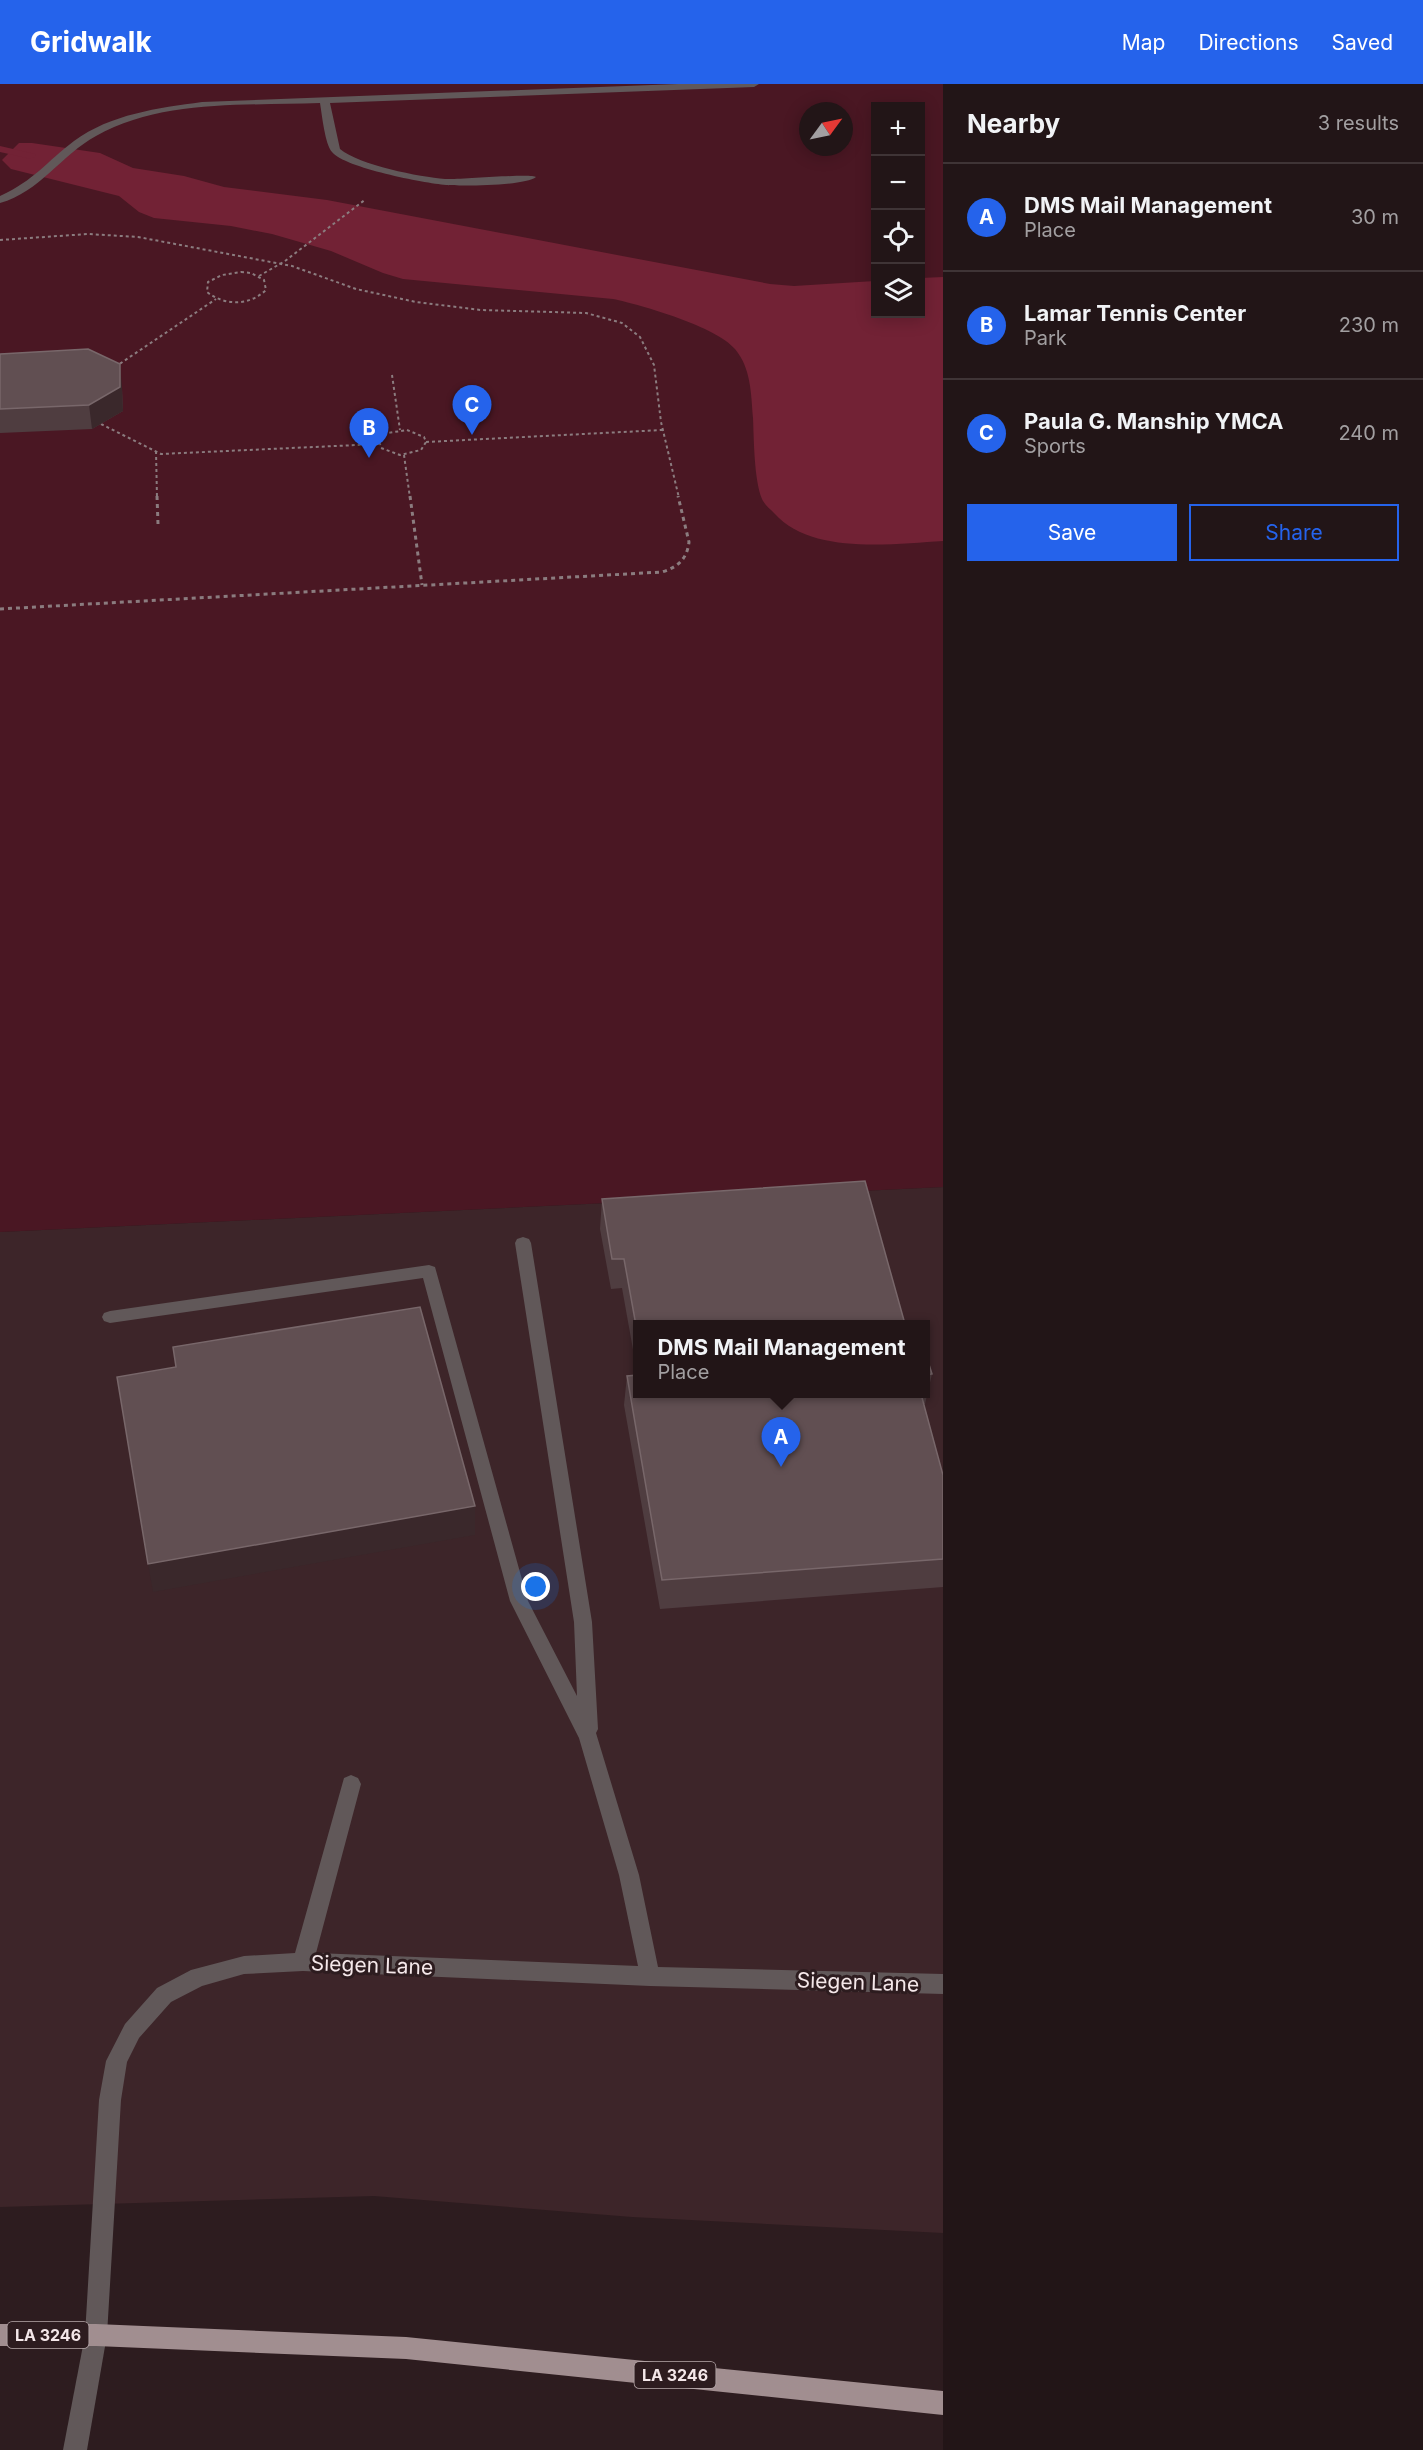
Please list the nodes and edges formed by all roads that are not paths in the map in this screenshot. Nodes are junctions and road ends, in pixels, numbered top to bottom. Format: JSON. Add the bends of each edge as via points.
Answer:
{"nodes":[{"id":1,"x":370,"y":84,"type":"edge"},
{"id":2,"x":754,"y":84,"type":"edge"},
{"id":3,"x":371,"y":99,"type":"junction"},
{"id":4,"x":324,"y":100,"type":"junction"},
{"id":5,"x":531,"y":177,"type":"dead end"},
{"id":6,"x":0,"y":200,"type":"edge"},
{"id":7,"x":523,"y":1243,"type":"dead end"},
{"id":8,"x":111,"y":1317,"type":"dead end"},
{"id":9,"x":588,"y":1737,"type":"junction"},
{"id":10,"x":351,"y":1784,"type":"dead end"},
{"id":11,"x":303,"y":1962,"type":"junction"},
{"id":12,"x":650,"y":1976,"type":"junction"},
{"id":13,"x":943,"y":1984,"type":"edge"},
{"id":14,"x":0,"y":2335,"type":"edge"},
{"id":15,"x":96,"y":2335,"type":"junction"},
{"id":16,"x":943,"y":2403,"type":"edge"},
{"id":17,"x":75,"y":2450,"type":"edge"}],
"edges":[{"from":1,"to":3,"type":"street"},
{"from":2,"to":3,"type":"street"},
{"from":3,"to":4,"type":"street"},
{"from":4,"to":5,"type":"street","via":[[335,150],[352,161],[445,182]]},
{"from":4,"to":6,"type":"street","via":[[202,105],[147,112],[109,125],[78,142],[32,183]]},
{"from":7,"to":9,"type":"street","via":[[583,1622]]},
{"from":8,"to":9,"type":"street","via":[[429,1271],[519,1600]]},
{"from":9,"to":12,"type":"street","via":[[628,1875]]},
{"from":10,"to":11,"type":"street"},
{"from":11,"to":12,"type":"street","name":"Siegen Lane"},
{"from":11,"to":15,"type":"street","name":"Siegen Lane","via":[[244,1965],[198,1977],[164,1995],[132,2031],[117,2061],[110,2100]]},
{"from":12,"to":13,"type":"street","name":"Siegen Lane"},
{"from":14,"to":15,"type":"main road","number":"LA 3246"},
{"from":15,"to":16,"type":"main road","number":"LA 3246","via":[[406,2348]]},
{"from":15,"to":17,"type":"street","name":"Siegen Lane"}]}
